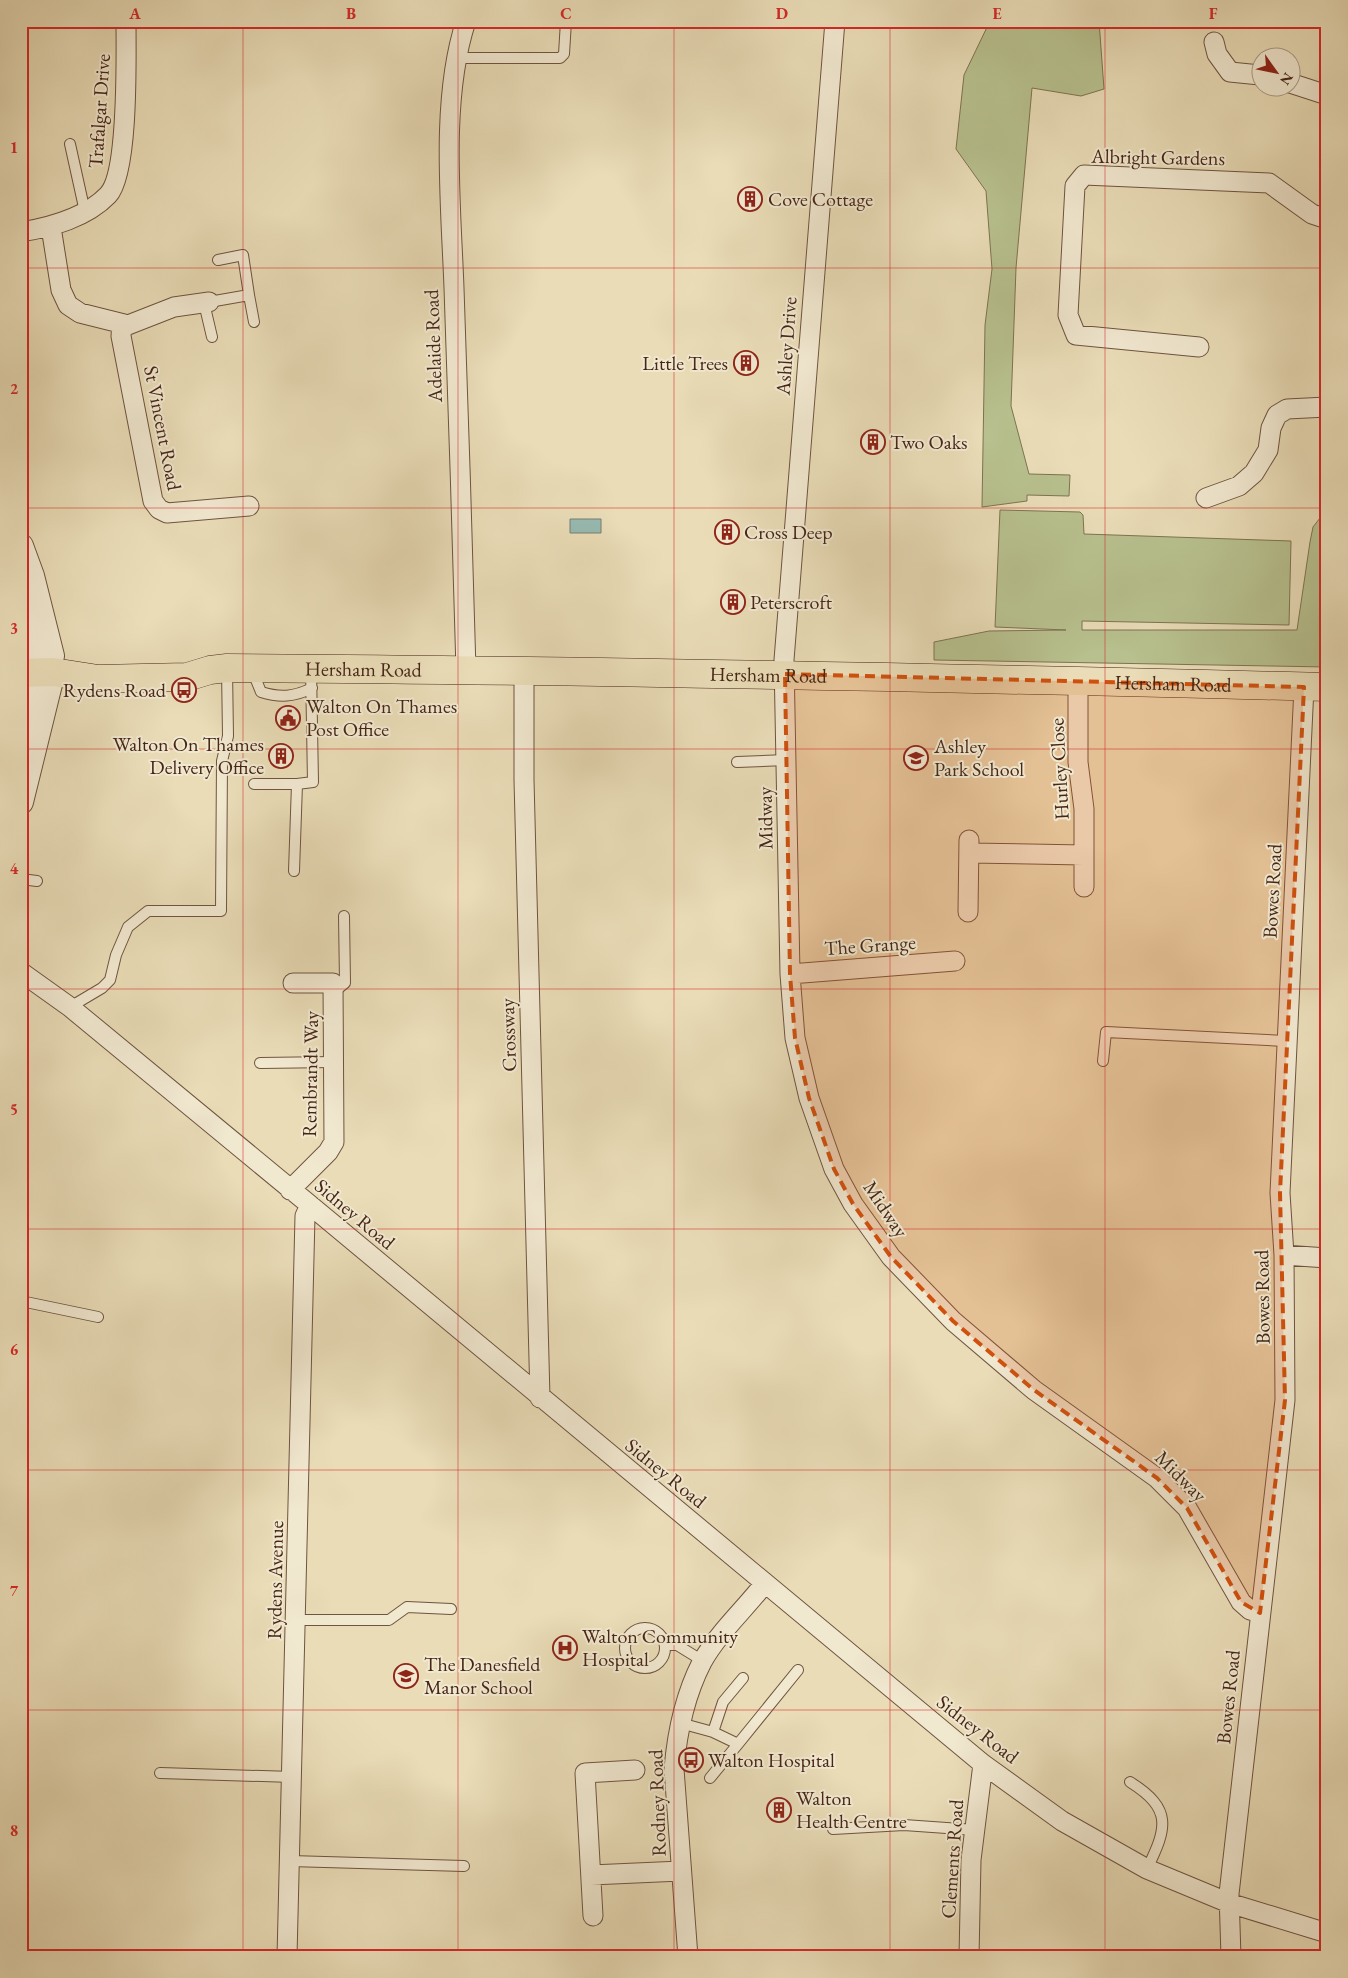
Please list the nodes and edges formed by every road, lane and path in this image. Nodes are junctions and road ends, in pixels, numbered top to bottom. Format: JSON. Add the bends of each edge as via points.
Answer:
{"nodes":[{"id":1,"x":126,"y":21,"type":"edge"},
{"id":2,"x":466,"y":21,"type":"edge"},
{"id":3,"x":566,"y":21,"type":"edge"},
{"id":4,"x":835,"y":21,"type":"edge"},
{"id":5,"x":1214,"y":42,"type":"dead end"},
{"id":6,"x":456,"y":58,"type":"junction"},
{"id":7,"x":1250,"y":74,"type":"edge"},
{"id":8,"x":1300,"y":86,"type":"edge"},
{"id":9,"x":1327,"y":94,"type":"edge"},
{"id":10,"x":70,"y":144,"type":"dead end"},
{"id":11,"x":84,"y":212,"type":"junction"},
{"id":12,"x":1327,"y":219,"type":"edge"},
{"id":13,"x":51,"y":227,"type":"junction"},
{"id":14,"x":21,"y":232,"type":"edge"},
{"id":15,"x":218,"y":260,"type":"dead end"},
{"id":16,"x":249,"y":295,"type":"junction"},
{"id":17,"x":207,"y":302,"type":"junction"},
{"id":18,"x":254,"y":322,"type":"dead end"},
{"id":19,"x":122,"y":324,"type":"junction"},
{"id":20,"x":212,"y":336,"type":"dead end"},
{"id":21,"x":1198,"y":347,"type":"dead end"},
{"id":22,"x":1327,"y":407,"type":"edge"},
{"id":23,"x":1206,"y":498,"type":"dead end"},
{"id":24,"x":249,"y":506,"type":"dead end"},
{"id":25,"x":22,"y":567,"type":"edge"},
{"id":26,"x":36,"y":664,"type":"edge"},
{"id":27,"x":230,"y":669,"type":"junction"},
{"id":28,"x":466,"y":670,"type":"junction"},
{"id":29,"x":524,"y":671,"type":"junction"},
{"id":30,"x":785,"y":674,"type":"junction"},
{"id":31,"x":311,"y":679,"type":"junction"},
{"id":32,"x":1078,"y":681,"type":"junction"},
{"id":33,"x":1315,"y":687,"type":"edge"},
{"id":34,"x":21,"y":756,"type":"edge"},
{"id":35,"x":786,"y":760,"type":"junction"},
{"id":36,"x":737,"y":762,"type":"dead end"},
{"id":37,"x":254,"y":784,"type":"dead end"},
{"id":38,"x":297,"y":784,"type":"junction"},
{"id":39,"x":21,"y":802,"type":"edge"},
{"id":40,"x":1084,"y":855,"type":"junction"},
{"id":41,"x":294,"y":871,"type":"dead end"},
{"id":42,"x":21,"y":879,"type":"edge"},
{"id":43,"x":37,"y":881,"type":"dead end"},
{"id":44,"x":1084,"y":887,"type":"dead end"},
{"id":45,"x":968,"y":912,"type":"dead end"},
{"id":46,"x":344,"y":916,"type":"dead end"},
{"id":47,"x":955,"y":961,"type":"dead end"},
{"id":48,"x":21,"y":972,"type":"edge"},
{"id":49,"x":790,"y":974,"type":"junction"},
{"id":50,"x":292,"y":983,"type":"dead end"},
{"id":51,"x":334,"y":992,"type":"junction"},
{"id":52,"x":70,"y":1007,"type":"junction"},
{"id":53,"x":1286,"y":1040,"type":"junction"},
{"id":54,"x":1103,"y":1061,"type":"dead end"},
{"id":55,"x":334,"y":1062,"type":"junction"},
{"id":56,"x":260,"y":1063,"type":"dead end"},
{"id":57,"x":290,"y":1190,"type":"junction"},
{"id":58,"x":310,"y":1205,"type":"junction"},
{"id":59,"x":1284,"y":1255,"type":"junction"},
{"id":60,"x":1327,"y":1258,"type":"edge"},
{"id":61,"x":21,"y":1301,"type":"edge"},
{"id":62,"x":98,"y":1317,"type":"dead end"},
{"id":63,"x":540,"y":1398,"type":"junction"},
{"id":64,"x":764,"y":1583,"type":"junction"},
{"id":65,"x":450,"y":1609,"type":"dead end"},
{"id":66,"x":1260,"y":1613,"type":"junction"},
{"id":67,"x":296,"y":1620,"type":"junction"},
{"id":68,"x":665,"y":1645,"type":"junction"},
{"id":69,"x":703,"y":1661,"type":"junction"},
{"id":70,"x":798,"y":1670,"type":"dead end"},
{"id":71,"x":743,"y":1678,"type":"dead end"},
{"id":72,"x":680,"y":1724,"type":"junction"},
{"id":73,"x":713,"y":1732,"type":"junction"},
{"id":74,"x":738,"y":1744,"type":"junction"},
{"id":75,"x":983,"y":1764,"type":"junction"},
{"id":76,"x":635,"y":1770,"type":"dead end"},
{"id":77,"x":160,"y":1773,"type":"dead end"},
{"id":78,"x":293,"y":1778,"type":"junction"},
{"id":79,"x":710,"y":1778,"type":"dead end"},
{"id":80,"x":1130,"y":1782,"type":"dead end"},
{"id":81,"x":833,"y":1828,"type":"dead end"},
{"id":82,"x":975,"y":1830,"type":"junction"},
{"id":83,"x":290,"y":1861,"type":"junction"},
{"id":84,"x":464,"y":1866,"type":"dead end"},
{"id":85,"x":1147,"y":1869,"type":"junction"},
{"id":86,"x":681,"y":1871,"type":"junction"},
{"id":87,"x":591,"y":1875,"type":"junction"},
{"id":88,"x":1230,"y":1903,"type":"junction"},
{"id":89,"x":593,"y":1916,"type":"dead end"},
{"id":90,"x":1327,"y":1933,"type":"edge"},
{"id":91,"x":287,"y":1957,"type":"edge"},
{"id":92,"x":688,"y":1957,"type":"edge"},
{"id":93,"x":969,"y":1957,"type":"edge"},
{"id":94,"x":1231,"y":1957,"type":"edge"}],
"edges":[{"from":1,"to":11,"type":"street","name":"Trafalgar Drive","via":[[125,112],[118,180],[108,195]]},
{"from":2,"to":6,"type":"street","name":"Adelaide Road"},
{"from":3,"to":6,"type":"lane","via":[[564,54],[560,58]]},
{"from":4,"to":30,"type":"street","name":"Ashley Drive"},
{"from":5,"to":7,"type":"street","via":[[1217,54],[1230,72]]},
{"from":6,"to":28,"type":"street","name":"Adelaide Road","via":[[452,86],[450,182]]},
{"from":8,"to":9,"type":"street"},
{"from":10,"to":11,"type":"lane"},
{"from":11,"to":13,"type":"street","name":"Trafalgar Drive"},
{"from":12,"to":21,"type":"street","name":"Albright Gardens","via":[[1312,214],[1269,183],[1084,175],[1076,186],[1068,315],[1072,330],[1076,335],[1096,338]]},
{"from":13,"to":14,"type":"street","name":"Trafalgar Drive"},
{"from":13,"to":19,"type":"street","via":[[61,290],[68,305],[80,313]]},
{"from":15,"to":16,"type":"lane","via":[[243,255]]},
{"from":16,"to":17,"type":"lane"},
{"from":16,"to":18,"type":"lane"},
{"from":17,"to":19,"type":"street","via":[[174,307],[140,322]]},
{"from":17,"to":20,"type":"lane"},
{"from":19,"to":24,"type":"street","name":"St Vincent Road","via":[[153,501],[167,513]]},
{"from":22,"to":23,"type":"street","via":[[1287,409],[1277,415],[1268,450],[1254,473],[1239,486]]},
{"from":25,"to":26,"type":"street"},
{"from":26,"to":27,"type":"main road","name":"Hersham Road","via":[[190,663]]},
{"from":26,"to":34,"type":"street"},
{"from":26,"to":39,"type":"street"},
{"from":27,"to":31,"type":"main road","name":"Hersham Road"},
{"from":27,"to":52,"type":"lane","via":[[228,736],[222,761],[221,911],[148,911],[128,927],[110,980]]},
{"from":28,"to":29,"type":"main road","name":"Hersham Road"},
{"from":28,"to":31,"type":"main road","name":"Hersham Road"},
{"from":29,"to":30,"type":"main road","name":"Hersham Road"},
{"from":29,"to":63,"type":"street","name":"Crossway"},
{"from":30,"to":32,"type":"main road","name":"Hersham Road"},
{"from":30,"to":35,"type":"street","name":"Midway"},
{"from":31,"to":38,"type":"lane","via":[[313,782]]},
{"from":32,"to":33,"type":"main road","name":"Hersham Road"},
{"from":32,"to":40,"type":"street","name":"Hurley Close","via":[[1078,762],[1084,809]]},
{"from":33,"to":53,"type":"street","name":"Bowes Road"},
{"from":35,"to":36,"type":"lane"},
{"from":35,"to":49,"type":"street","name":"Midway"},
{"from":37,"to":38,"type":"lane"},
{"from":38,"to":41,"type":"lane"},
{"from":40,"to":44,"type":"street","name":"Hurley Close"},
{"from":40,"to":45,"type":"street","via":[[969,846]]},
{"from":42,"to":43,"type":"lane"},
{"from":46,"to":51,"type":"lane","via":[[345,983]]},
{"from":47,"to":49,"type":"street","name":"The Grange"},
{"from":48,"to":52,"type":"street","name":"Sidney Road"},
{"from":49,"to":66,"type":"street","name":"Midway","via":[[795,1038],[824,1147],[853,1204],[891,1257],[953,1321],[1034,1390],[1157,1478],[1187,1508],[1241,1602]]},
{"from":50,"to":51,"type":"street","name":"Rembrandt Way","via":[[333,983]]},
{"from":51,"to":55,"type":"street","name":"Rembrandt Way"},
{"from":52,"to":57,"type":"street","name":"Sidney Road"},
{"from":53,"to":54,"type":"lane","via":[[1106,1032]]},
{"from":53,"to":59,"type":"street","name":"Bowes Road","via":[[1280,1193]]},
{"from":55,"to":56,"type":"lane"},
{"from":55,"to":57,"type":"street","name":"Rembrandt Way","via":[[334,1142]]},
{"from":57,"to":58,"type":"street","name":"Sidney Road"},
{"from":58,"to":63,"type":"street","name":"Sidney Road"},
{"from":58,"to":67,"type":"street","name":"Rydens Avenue","via":[[305,1216]]},
{"from":59,"to":60,"type":"street"},
{"from":59,"to":66,"type":"street","name":"Bowes Road","via":[[1285,1400]]},
{"from":61,"to":62,"type":"lane"},
{"from":63,"to":64,"type":"street","name":"Sidney Road"},
{"from":64,"to":69,"type":"street","name":"Rodney Road"},
{"from":64,"to":75,"type":"street","name":"Sidney Road"},
{"from":65,"to":67,"type":"lane","via":[[407,1607],[390,1620]]},
{"from":66,"to":88,"type":"street","name":"Bowes Road"},
{"from":67,"to":78,"type":"street","name":"Rydens Avenue"},
{"from":68,"to":68,"type":"lane","via":[[657,1664],[644,1668],[632,1663],[625,1651],[628,1637],[638,1629],[652,1629]]},
{"from":68,"to":69,"type":"lane","via":[[677,1645]]},
{"from":69,"to":72,"type":"street","name":"Rodney Road","via":[[689,1692]]},
{"from":70,"to":74,"type":"lane"},
{"from":71,"to":73,"type":"lane","via":[[723,1702]]},
{"from":72,"to":73,"type":"lane"},
{"from":72,"to":86,"type":"street","name":"Rodney Road","via":[[674,1769]]},
{"from":73,"to":74,"type":"lane"},
{"from":74,"to":79,"type":"lane"},
{"from":75,"to":82,"type":"street","name":"Clements Road"},
{"from":75,"to":85,"type":"street","name":"Sidney Road","via":[[1062,1821]]},
{"from":76,"to":87,"type":"street","via":[[585,1766]]},
{"from":77,"to":78,"type":"lane"},
{"from":78,"to":83,"type":"street","name":"Rydens Avenue"},
{"from":80,"to":85,"type":"lane","via":[[1149,1794],[1162,1816],[1160,1842]]},
{"from":81,"to":82,"type":"lane","via":[[904,1825]]},
{"from":82,"to":93,"type":"street","name":"Clements Road","via":[[971,1860]]},
{"from":83,"to":84,"type":"lane"},
{"from":83,"to":91,"type":"street","name":"Rydens Avenue"},
{"from":85,"to":88,"type":"street","name":"Sidney Road"},
{"from":86,"to":87,"type":"street"},
{"from":86,"to":92,"type":"street","name":"Rodney Road"},
{"from":87,"to":89,"type":"street"},
{"from":88,"to":90,"type":"street","name":"Sidney Road"},
{"from":88,"to":94,"type":"street","name":"Bowes Road"}]}
